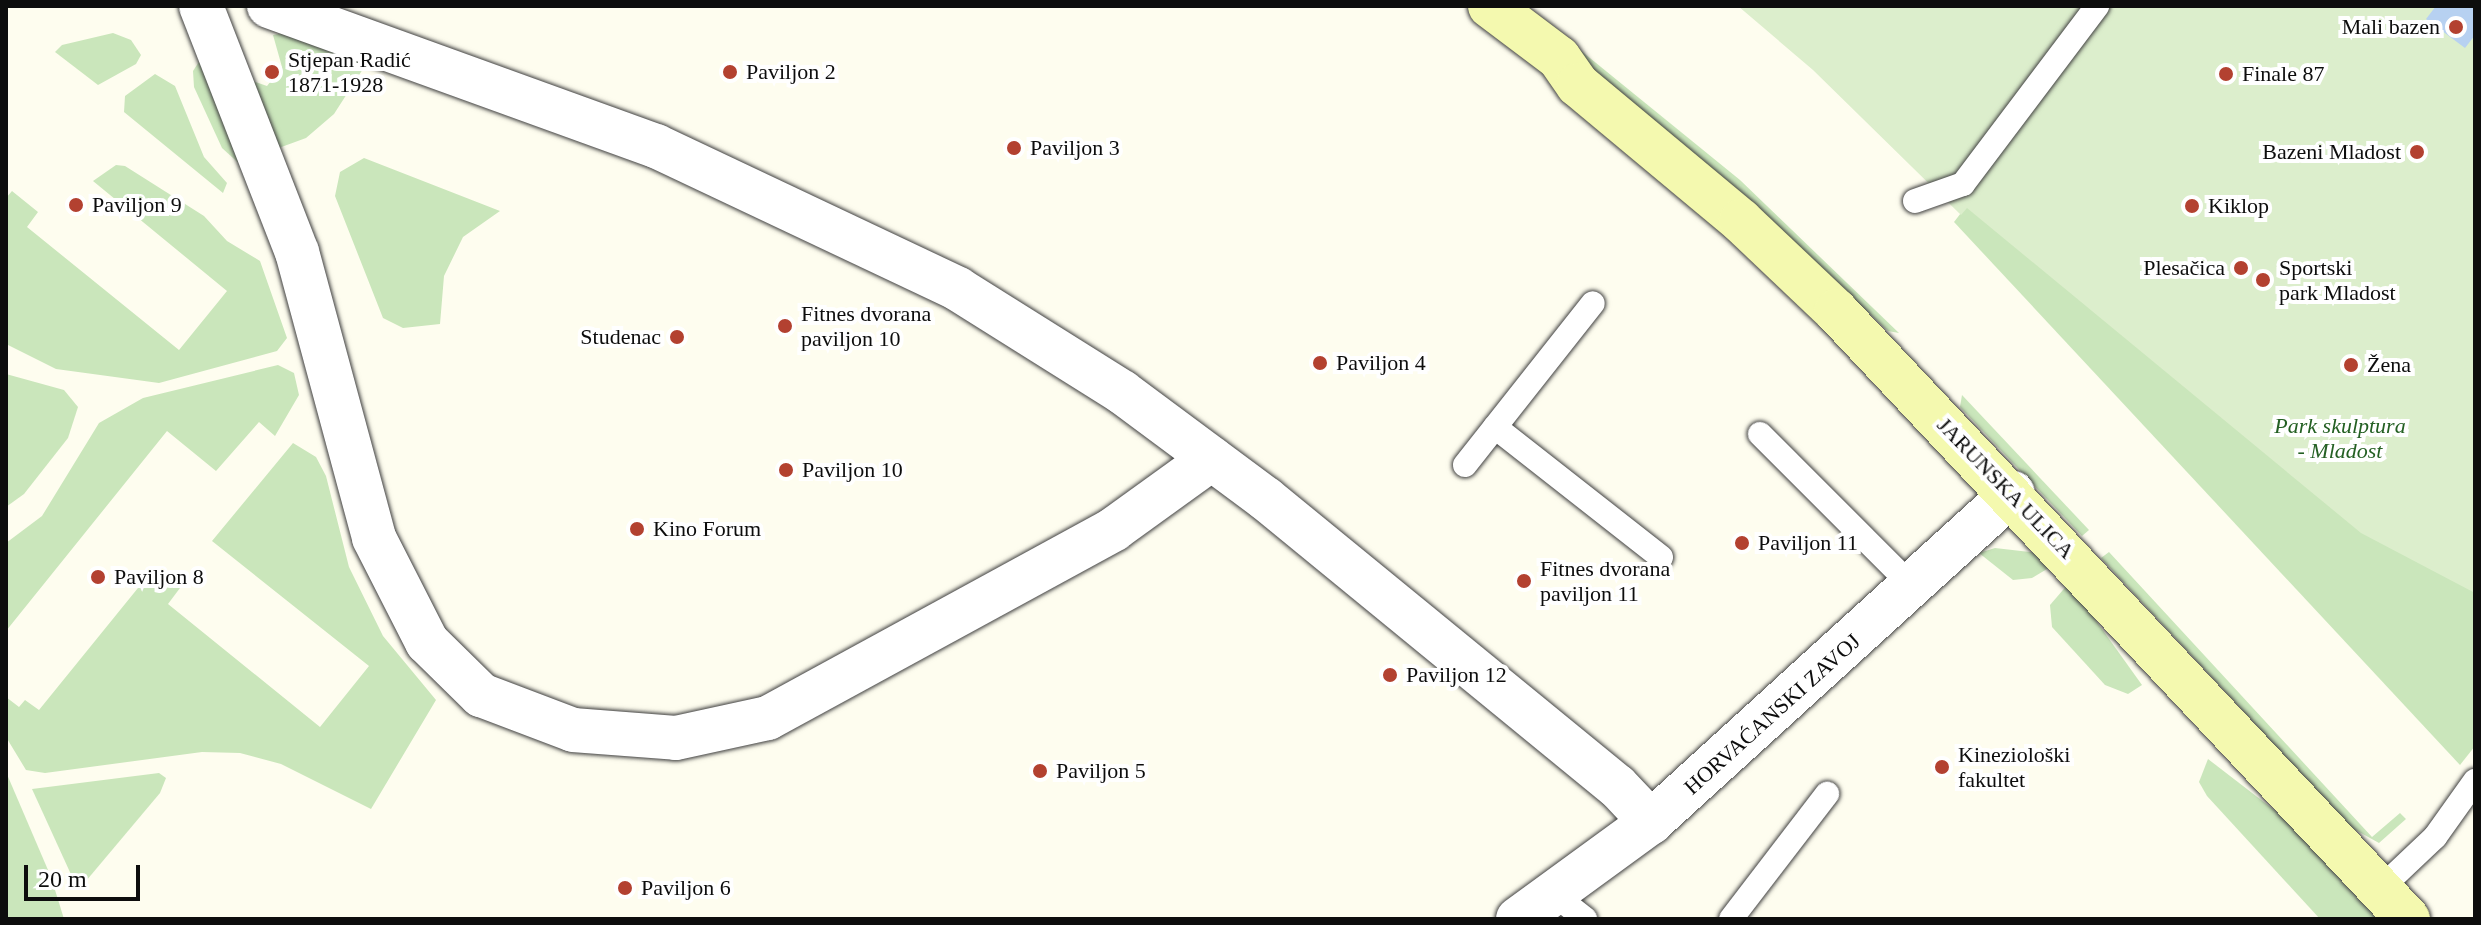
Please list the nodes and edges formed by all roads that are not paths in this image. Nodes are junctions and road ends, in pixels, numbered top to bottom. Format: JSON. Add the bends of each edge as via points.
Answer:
{"nodes":[{"id":1,"x":201,"y":6,"type":"edge"},
{"id":2,"x":269,"y":6,"type":"edge"},
{"id":3,"x":1454,"y":6,"type":"edge"},
{"id":4,"x":1490,"y":6,"type":"edge"},
{"id":5,"x":2097,"y":6,"type":"edge"},
{"id":6,"x":1578,"y":85,"type":"junction"},
{"id":7,"x":1915,"y":201,"type":"dead end"},
{"id":8,"x":1593,"y":303,"type":"dead end"},
{"id":9,"x":1495,"y":427,"type":"junction"},
{"id":10,"x":1760,"y":434,"type":"dead end"},
{"id":11,"x":1211,"y":459,"type":"junction"},
{"id":12,"x":1465,"y":465,"type":"dead end"},
{"id":13,"x":2013,"y":493,"type":"junction"},
{"id":14,"x":1661,"y":557,"type":"dead end"},
{"id":15,"x":1914,"y":588,"type":"junction"},
{"id":16,"x":2475,"y":781,"type":"edge"},
{"id":17,"x":1827,"y":794,"type":"dead end"},
{"id":18,"x":1651,"y":822,"type":"junction"},
{"id":19,"x":2394,"y":904,"type":"edge"},
{"id":20,"x":1571,"y":907,"type":"edge"},
{"id":21,"x":1518,"y":919,"type":"edge"},
{"id":22,"x":1731,"y":919,"type":"edge"}],
"edges":[{"from":1,"to":11,"type":"street","via":[[297,252],[374,538],[427,642],[481,695],[573,730],[676,738],[768,718],[1114,529]]},
{"from":2,"to":11,"type":"street","via":[[656,146],[763,194],[958,289],[1122,392]]},
{"from":3,"to":6,"type":"street","name":"JARUNSKA ULICA","via":[[1550,75]]},
{"from":4,"to":6,"type":"street","name":"JARUNSKA ULICA","via":[[1559,58]]},
{"from":5,"to":7,"type":"lane","via":[[1963,184]]},
{"from":6,"to":13,"type":"street","name":"JARUNSKA ULICA","via":[[1741,221]]},
{"from":8,"to":9,"type":"lane"},
{"from":9,"to":12,"type":"lane"},
{"from":9,"to":14,"type":"lane"},
{"from":10,"to":15,"type":"lane"},
{"from":11,"to":18,"type":"street","via":[[1568,746]]},
{"from":13,"to":15,"type":"street","name":"HORVAĆANSKI ZAVOJ"},
{"from":13,"to":19,"type":"street","name":"JARUNSKA ULICA"},
{"from":15,"to":18,"type":"street","name":"HORVAĆANSKI ZAVOJ"},
{"from":16,"to":19,"type":"lane"},
{"from":17,"to":22,"type":"lane"},
{"from":18,"to":20,"type":"street","name":"HORVAĆANSKI ZAVOJ"},
{"from":20,"to":21,"type":"street","name":"HORVAĆANSKI ZAVOJ"}]}
